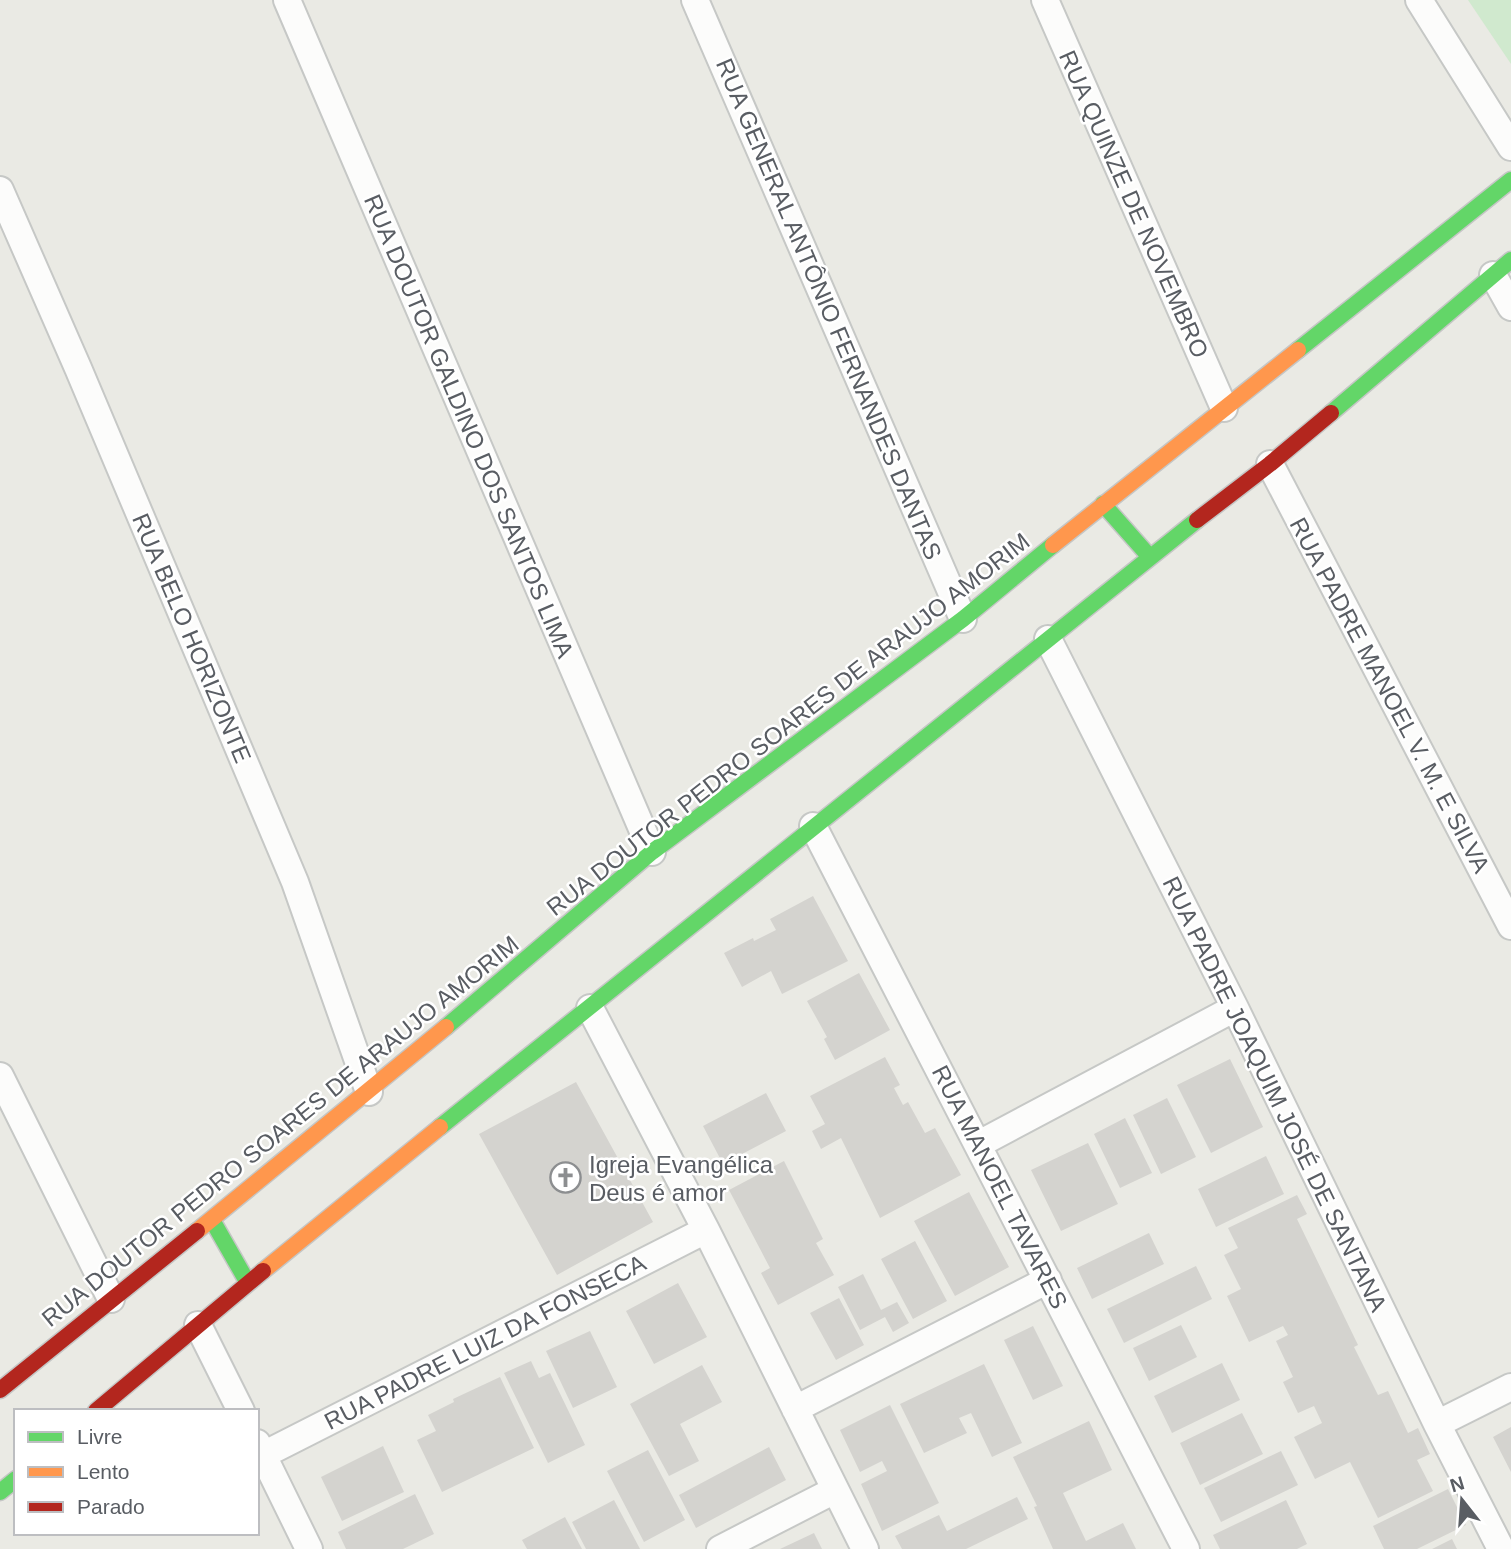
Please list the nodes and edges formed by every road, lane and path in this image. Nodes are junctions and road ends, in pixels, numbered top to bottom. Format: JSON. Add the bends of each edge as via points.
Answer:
{"nodes":[{"id":1,"x":286,"y":0,"type":"edge"},
{"id":2,"x":695,"y":0,"type":"edge"},
{"id":3,"x":1045,"y":0,"type":"edge"},
{"id":4,"x":1419,"y":0,"type":"edge"},
{"id":5,"x":1511,"y":147,"type":"edge"},
{"id":6,"x":1511,"y":180,"type":"edge"},
{"id":7,"x":0,"y":190,"type":"edge"},
{"id":8,"x":1502,"y":268,"type":"edge"},
{"id":9,"x":1511,"y":307,"type":"edge"},
{"id":10,"x":1224,"y":408,"type":"junction"},
{"id":11,"x":1270,"y":464,"type":"junction"},
{"id":12,"x":1103,"y":504,"type":"junction"},
{"id":13,"x":1149,"y":556,"type":"junction"},
{"id":14,"x":963,"y":619,"type":"junction"},
{"id":15,"x":1048,"y":639,"type":"junction"},
{"id":16,"x":813,"y":826,"type":"junction"},
{"id":17,"x":652,"y":852,"type":"junction"},
{"id":18,"x":1511,"y":926,"type":"edge"},
{"id":19,"x":590,"y":1008,"type":"junction"},
{"id":20,"x":1235,"y":1008,"type":"junction"},
{"id":21,"x":0,"y":1076,"type":"edge"},
{"id":22,"x":369,"y":1092,"type":"junction"},
{"id":23,"x":979,"y":1144,"type":"junction"},
{"id":24,"x":212,"y":1220,"type":"junction"},
{"id":25,"x":706,"y":1230,"type":"junction"},
{"id":26,"x":1048,"y":1280,"type":"junction"},
{"id":27,"x":248,"y":1283,"type":"junction"},
{"id":28,"x":111,"y":1299,"type":"junction"},
{"id":29,"x":198,"y":1325,"type":"junction"},
{"id":30,"x":1511,"y":1387,"type":"edge"},
{"id":31,"x":0,"y":1390,"type":"edge"},
{"id":32,"x":98,"y":1409,"type":"edge"},
{"id":33,"x":240,"y":1409,"type":"edge"},
{"id":34,"x":795,"y":1409,"type":"junction"},
{"id":35,"x":1437,"y":1424,"type":"junction"},
{"id":36,"x":260,"y":1449,"type":"edge"},
{"id":37,"x":14,"y":1481,"type":"edge"},
{"id":38,"x":835,"y":1490,"type":"junction"},
{"id":39,"x":0,"y":1492,"type":"edge"},
{"id":40,"x":309,"y":1549,"type":"edge"},
{"id":41,"x":720,"y":1549,"type":"edge"},
{"id":42,"x":865,"y":1549,"type":"edge"},
{"id":43,"x":1186,"y":1549,"type":"edge"},
{"id":44,"x":1501,"y":1549,"type":"edge"}],
"edges":[{"from":1,"to":17,"type":"street","name":"RUA DOUTOR GALDINO DOS SANTOS LIMA"},
{"from":2,"to":14,"type":"street","name":"RUA GENERAL ANTÔNIO FERNANDES DANTAS"},
{"from":3,"to":10,"type":"street","name":"RUA QUINZE DE NOVEMBRO"},
{"from":4,"to":5,"type":"street"},
{"from":6,"to":10,"type":"street","name":"RUA DOUTOR PEDRO SOARES DE ARAUJO AMORIM"},
{"from":7,"to":22,"type":"street","name":"RUA BELO HORIZONTE","via":[[295,882]]},
{"from":8,"to":9,"type":"street"},
{"from":8,"to":11,"type":"street"},
{"from":10,"to":12,"type":"street","name":"RUA DOUTOR PEDRO SOARES DE ARAUJO AMORIM"},
{"from":11,"to":13,"type":"street"},
{"from":11,"to":18,"type":"street","name":"RUA PADRE MANOEL V. M. E SILVA"},
{"from":12,"to":13,"type":"street"},
{"from":12,"to":14,"type":"street","name":"RUA DOUTOR PEDRO SOARES DE ARAUJO AMORIM"},
{"from":13,"to":15,"type":"street"},
{"from":14,"to":17,"type":"street","name":"RUA DOUTOR PEDRO SOARES DE ARAUJO AMORIM"},
{"from":15,"to":16,"type":"street"},
{"from":15,"to":20,"type":"street","name":"RUA PADRE JOAQUIM JOSÉ DE SANTANA"},
{"from":16,"to":19,"type":"street"},
{"from":16,"to":23,"type":"street","name":"RUA MANOEL TAVARES"},
{"from":17,"to":22,"type":"street","name":"RUA DOUTOR PEDRO SOARES DE ARAUJO AMORIM"},
{"from":19,"to":25,"type":"street"},
{"from":19,"to":27,"type":"street"},
{"from":20,"to":23,"type":"street"},
{"from":20,"to":35,"type":"street","name":"RUA PADRE JOAQUIM JOSÉ DE SANTANA"},
{"from":21,"to":28,"type":"street"},
{"from":22,"to":24,"type":"street","name":"RUA DOUTOR PEDRO SOARES DE ARAUJO AMORIM"},
{"from":23,"to":26,"type":"street","name":"RUA MANOEL TAVARES"},
{"from":24,"to":27,"type":"street"},
{"from":24,"to":28,"type":"street","name":"RUA DOUTOR PEDRO SOARES DE ARAUJO AMORIM"},
{"from":25,"to":34,"type":"street"},
{"from":25,"to":36,"type":"street","name":"RUA PADRE LUIZ DA FONSECA"},
{"from":26,"to":34,"type":"street"},
{"from":26,"to":43,"type":"street","name":"RUA MANOEL TAVARES"},
{"from":27,"to":29,"type":"street"},
{"from":28,"to":31,"type":"street","name":"RUA DOUTOR PEDRO SOARES DE ARAUJO AMORIM"},
{"from":29,"to":32,"type":"street"},
{"from":29,"to":33,"type":"street"},
{"from":30,"to":35,"type":"street"},
{"from":34,"to":38,"type":"street"},
{"from":35,"to":44,"type":"street","name":"RUA PADRE JOAQUIM JOSÉ DE SANTANA"},
{"from":36,"to":40,"type":"street"},
{"from":37,"to":39,"type":"street"},
{"from":38,"to":41,"type":"street"},
{"from":38,"to":42,"type":"street"}]}
